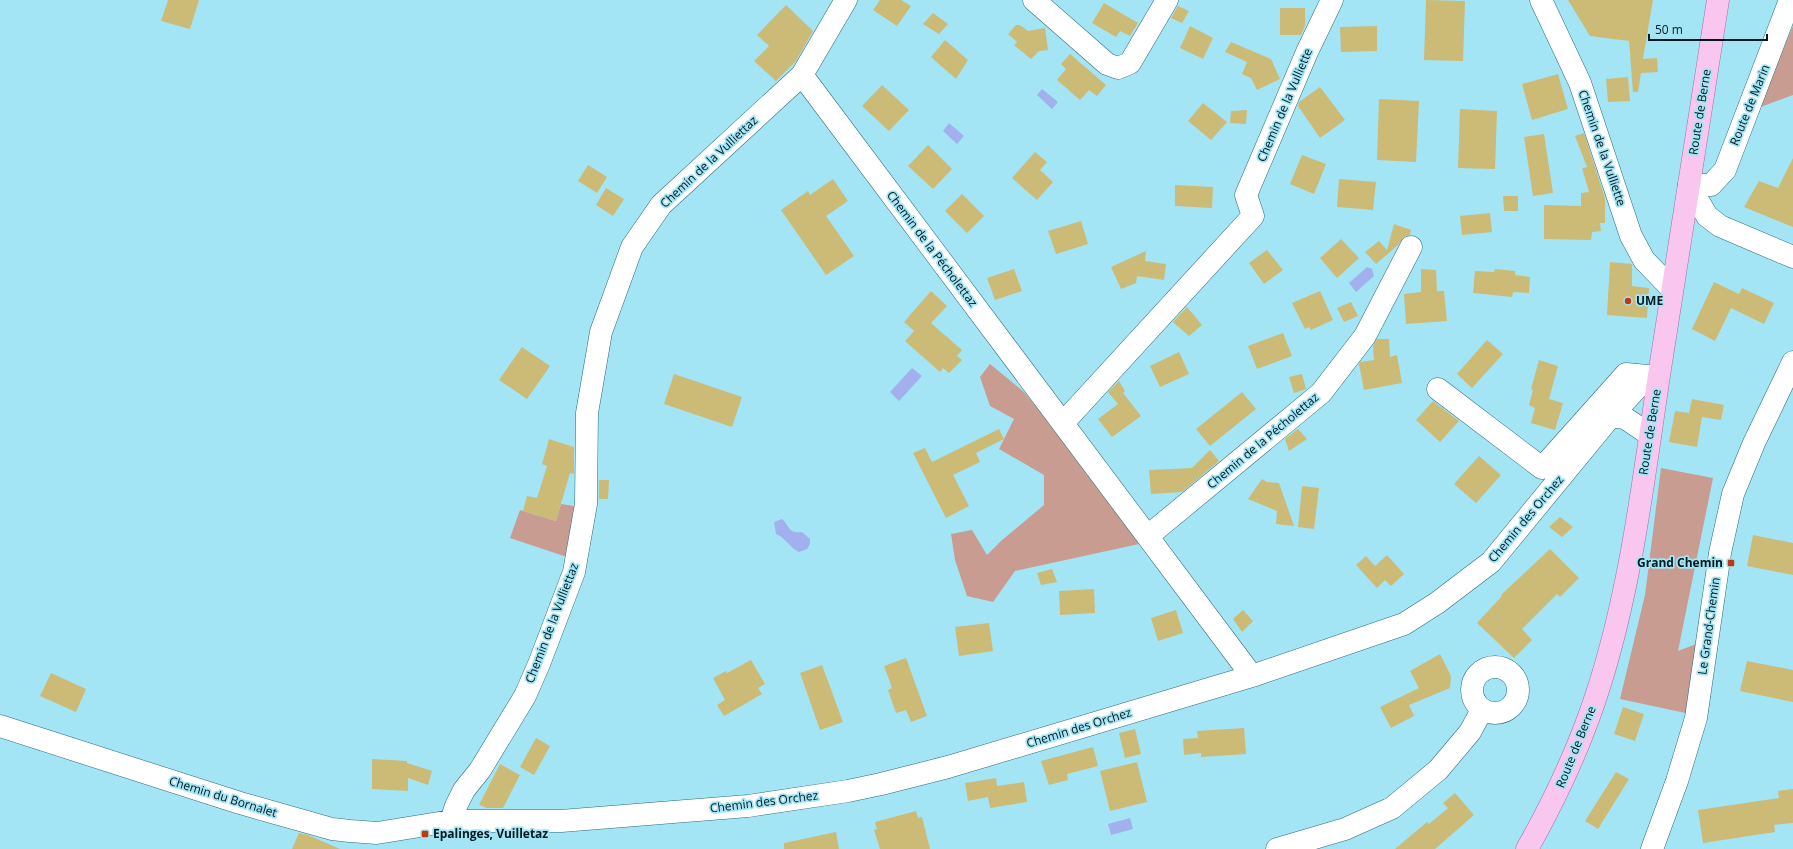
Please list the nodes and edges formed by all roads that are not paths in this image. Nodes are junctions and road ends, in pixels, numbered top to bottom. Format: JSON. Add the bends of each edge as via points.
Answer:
{"nodes":[{"id":1,"x":846,"y":0,"type":"edge"},
{"id":2,"x":1034,"y":0,"type":"edge"},
{"id":3,"x":1167,"y":0,"type":"edge"},
{"id":4,"x":1332,"y":0,"type":"edge"},
{"id":5,"x":1541,"y":0,"type":"edge"},
{"id":6,"x":1718,"y":0,"type":"edge"},
{"id":7,"x":1790,"y":0,"type":"edge"},
{"id":8,"x":802,"y":75,"type":"junction"},
{"id":9,"x":1689,"y":185,"type":"junction"},
{"id":10,"x":1411,"y":248,"type":"dead end"},
{"id":11,"x":1793,"y":257,"type":"edge"},
{"id":12,"x":1672,"y":289,"type":"junction"},
{"id":13,"x":1793,"y":362,"type":"edge"},
{"id":14,"x":1654,"y":376,"type":"junction"},
{"id":15,"x":1438,"y":389,"type":"dead end"},
{"id":16,"x":1611,"y":416,"type":"junction"},
{"id":17,"x":1063,"y":423,"type":"junction"},
{"id":18,"x":1650,"y":435,"type":"junction"},
{"id":19,"x":1148,"y":536,"type":"junction"},
{"id":20,"x":1252,"y":676,"type":"junction"},
{"id":21,"x":1482,"y":710,"type":"dead end"},
{"id":22,"x":0,"y":726,"type":"edge"},
{"id":23,"x":451,"y":821,"type":"junction"},
{"id":24,"x":376,"y":841,"type":"edge"},
{"id":25,"x":1277,"y":849,"type":"edge"},
{"id":26,"x":1527,"y":849,"type":"edge"},
{"id":27,"x":1652,"y":849,"type":"edge"}],
"edges":[{"from":1,"to":8,"type":"street"},
{"from":2,"to":3,"type":"street","via":[[1107,64],[1118,68],[1130,63]]},
{"from":4,"to":17,"type":"street","name":"Chemin de la Vulliette","via":[[1246,195],[1253,216]]},
{"from":5,"to":12,"type":"street","name":"Chemin de la Vulliette","via":[[1580,83],[1632,236],[1644,260]]},
{"from":6,"to":9,"type":"main road","name":"Route de Berne"},
{"from":7,"to":9,"type":"street","name":"Route de Marin","via":[[1725,170],[1711,185]]},
{"from":8,"to":17,"type":"street","name":"Chemin de la Pécholettaz"},
{"from":8,"to":23,"type":"street","name":"Chemin de la Vulliettaz","via":[[661,205],[632,247],[600,339],[587,413],[586,504],[574,572],[525,696],[480,770],[464,790]]},
{"from":9,"to":11,"type":"street","via":[[1711,220]]},
{"from":9,"to":12,"type":"main road","name":"Route de Berne"},
{"from":10,"to":19,"type":"street","name":"Chemin de la Pécholettaz","via":[[1364,336],[1321,393]]},
{"from":12,"to":14,"type":"main road","name":"Route de Berne"},
{"from":13,"to":27,"type":"street","name":"Le Grand-Chemin","via":[[1733,494],[1720,553],[1696,718],[1677,781]]},
{"from":14,"to":15,"type":"street","via":[[1626,374],[1542,468]]},
{"from":14,"to":16,"type":"street","name":"Chemin des Orchez"},
{"from":14,"to":18,"type":"main road","name":"Route de Berne"},
{"from":16,"to":18,"type":"street","via":[[1625,418]]},
{"from":16,"to":20,"type":"street","name":"Chemin des Orchez","via":[[1491,562],[1438,603],[1404,624]]},
{"from":17,"to":19,"type":"street","name":"Chemin de la Pécholettaz"},
{"from":18,"to":26,"type":"main road","name":"Route de Berne","via":[[1627,573],[1600,684],[1561,787]]},
{"from":19,"to":20,"type":"street","name":"Chemin de la Pécholettaz"},
{"from":20,"to":23,"type":"street","name":"Chemin des Orchez","via":[[933,771],[848,791],[748,806],[599,818],[527,822]]},
{"from":21,"to":25,"type":"street","via":[[1470,732],[1438,770],[1392,808],[1345,829]]},
{"from":22,"to":24,"type":"street","name":"Chemin du Bornalet","via":[[240,803]]},
{"from":23,"to":24,"type":"street","name":"Chemin du Bornalet"}]}
